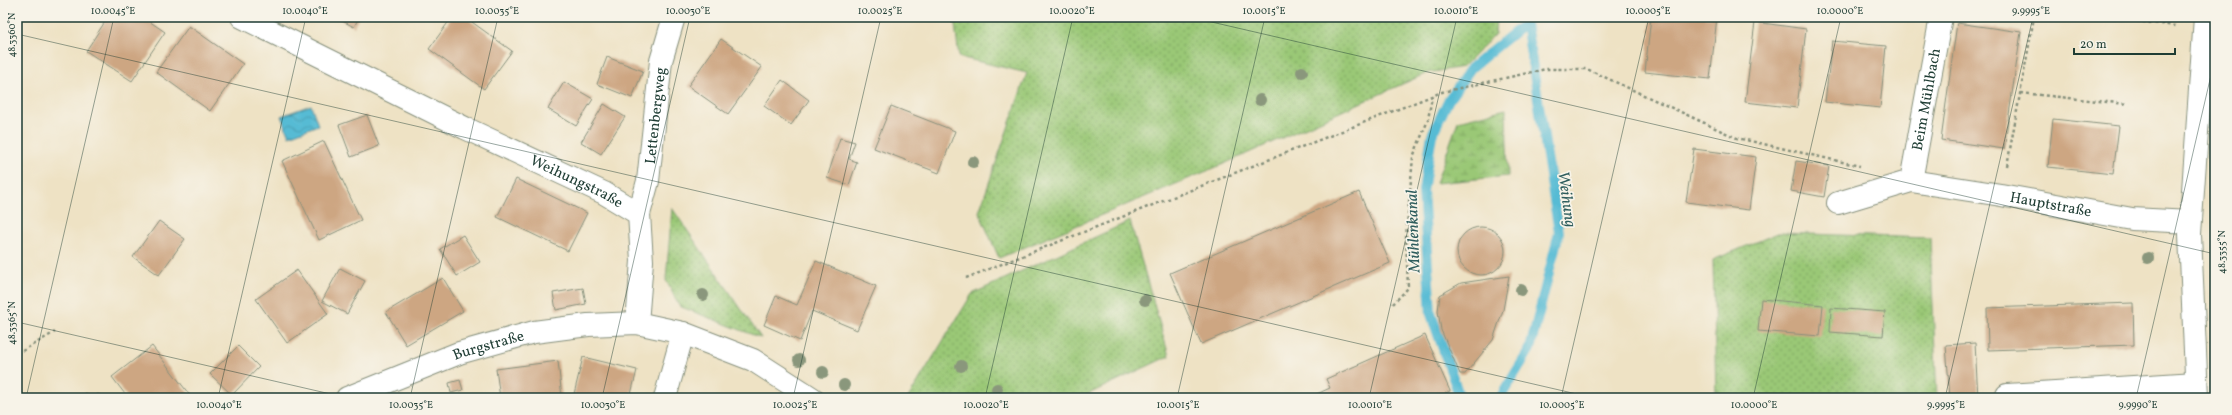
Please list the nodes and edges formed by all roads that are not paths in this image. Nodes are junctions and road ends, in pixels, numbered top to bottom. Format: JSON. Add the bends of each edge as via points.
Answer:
{"nodes":[{"id":1,"x":242,"y":17,"type":"edge"},
{"id":2,"x":674,"y":17,"type":"edge"},
{"id":3,"x":1941,"y":17,"type":"edge"},
{"id":4,"x":2204,"y":24,"type":"edge"},
{"id":5,"x":1911,"y":181,"type":"junction"},
{"id":6,"x":1838,"y":203,"type":"dead end"},
{"id":7,"x":639,"y":214,"type":"junction"},
{"id":8,"x":2190,"y":222,"type":"junction"},
{"id":9,"x":637,"y":323,"type":"junction"},
{"id":10,"x":683,"y":333,"type":"junction"},
{"id":11,"x":2196,"y":390,"type":"edge"},
{"id":12,"x":347,"y":398,"type":"edge"},
{"id":13,"x":664,"y":398,"type":"edge"},
{"id":14,"x":812,"y":398,"type":"edge"},
{"id":15,"x":2007,"y":398,"type":"edge"}],
"edges":[{"from":1,"to":7,"type":"street","name":"Weihungstraße","via":[[458,125],[604,193]]},
{"from":2,"to":7,"type":"street","name":"Lettenbergweg","via":[[661,61],[648,181]]},
{"from":3,"to":5,"type":"street","name":"Beim Mühlbach"},
{"from":4,"to":8,"type":"street"},
{"from":5,"to":6,"type":"street"},
{"from":5,"to":8,"type":"street","name":"Hauptstraße","via":[[2132,219]]},
{"from":7,"to":9,"type":"street","name":"Weihungstraße","via":[[642,261]]},
{"from":8,"to":11,"type":"street"},
{"from":9,"to":10,"type":"street"},
{"from":9,"to":12,"type":"street","name":"Burgstraße","via":[[588,325],[534,332],[459,353]]},
{"from":10,"to":13,"type":"street"},
{"from":10,"to":14,"type":"street","via":[[753,360]]},
{"from":11,"to":15,"type":"street","via":[[2007,395]]}]}
